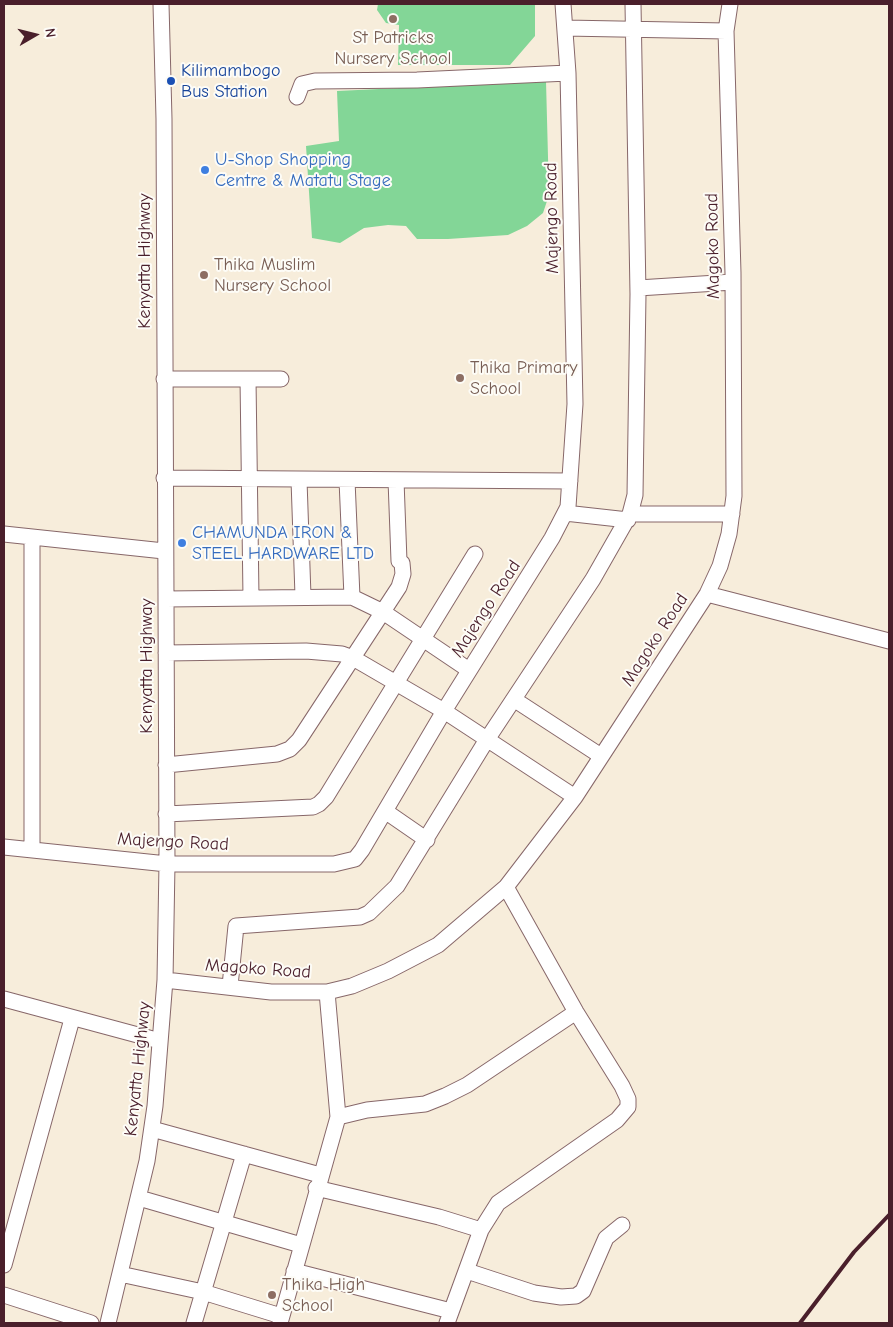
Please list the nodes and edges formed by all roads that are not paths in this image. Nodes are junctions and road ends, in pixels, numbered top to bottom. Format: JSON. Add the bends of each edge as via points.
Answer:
{"nodes":[{"id":1,"x":161,"y":4,"type":"edge"},
{"id":2,"x":562,"y":4,"type":"edge"},
{"id":3,"x":633,"y":4,"type":"edge"},
{"id":4,"x":730,"y":4,"type":"edge"},
{"id":5,"x":565,"y":28,"type":"junction"},
{"id":6,"x":635,"y":30,"type":"junction"},
{"id":7,"x":726,"y":31,"type":"junction"},
{"id":8,"x":568,"y":74,"type":"junction"},
{"id":9,"x":297,"y":97,"type":"dead end"},
{"id":10,"x":733,"y":282,"type":"junction"},
{"id":11,"x":638,"y":288,"type":"junction"},
{"id":12,"x":164,"y":379,"type":"junction"},
{"id":13,"x":248,"y":379,"type":"junction"},
{"id":14,"x":281,"y":379,"type":"dead end"},
{"id":15,"x":164,"y":478,"type":"junction"},
{"id":16,"x":248,"y":479,"type":"junction"},
{"id":17,"x":299,"y":480,"type":"junction"},
{"id":18,"x":347,"y":480,"type":"junction"},
{"id":19,"x":396,"y":480,"type":"junction"},
{"id":20,"x":570,"y":481,"type":"junction"},
{"id":21,"x":565,"y":513,"type":"junction"},
{"id":22,"x":732,"y":514,"type":"junction"},
{"id":23,"x":629,"y":517,"type":"junction"},
{"id":24,"x":4,"y":534,"type":"edge"},
{"id":25,"x":32,"y":537,"type":"junction"},
{"id":26,"x":164,"y":551,"type":"junction"},
{"id":27,"x":475,"y":554,"type":"dead end"},
{"id":28,"x":707,"y":594,"type":"junction"},
{"id":29,"x":303,"y":596,"type":"junction"},
{"id":30,"x":352,"y":597,"type":"junction"},
{"id":31,"x":251,"y":598,"type":"junction"},
{"id":32,"x":166,"y":599,"type":"junction"},
{"id":33,"x":383,"y":612,"type":"junction"},
{"id":34,"x":423,"y":639,"type":"junction"},
{"id":35,"x":889,"y":641,"type":"edge"},
{"id":36,"x":166,"y":653,"type":"junction"},
{"id":37,"x":353,"y":658,"type":"junction"},
{"id":38,"x":469,"y":670,"type":"junction"},
{"id":39,"x":396,"y":684,"type":"junction"},
{"id":40,"x":514,"y":700,"type":"junction"},
{"id":41,"x":444,"y":711,"type":"junction"},
{"id":42,"x":486,"y":741,"type":"junction"},
{"id":43,"x":601,"y":756,"type":"junction"},
{"id":44,"x":166,"y":765,"type":"junction"},
{"id":45,"x":574,"y":797,"type":"junction"},
{"id":46,"x":385,"y":811,"type":"junction"},
{"id":47,"x":166,"y":814,"type":"junction"},
{"id":48,"x":427,"y":840,"type":"junction"},
{"id":49,"x":4,"y":847,"type":"edge"},
{"id":50,"x":32,"y":850,"type":"junction"},
{"id":51,"x":167,"y":864,"type":"junction"},
{"id":52,"x":506,"y":887,"type":"junction"},
{"id":53,"x":165,"y":980,"type":"junction"},
{"id":54,"x":230,"y":986,"type":"junction"},
{"id":55,"x":327,"y":992,"type":"junction"},
{"id":56,"x":4,"y":1002,"type":"edge"},
{"id":57,"x":576,"y":1012,"type":"junction"},
{"id":58,"x":72,"y":1019,"type":"junction"},
{"id":59,"x":160,"y":1041,"type":"junction"},
{"id":60,"x":338,"y":1117,"type":"junction"},
{"id":61,"x":152,"y":1129,"type":"junction"},
{"id":62,"x":244,"y":1154,"type":"junction"},
{"id":63,"x":318,"y":1182,"type":"junction"},
{"id":64,"x":139,"y":1198,"type":"junction"},
{"id":65,"x":224,"y":1221,"type":"junction"},
{"id":66,"x":622,"y":1225,"type":"dead end"},
{"id":67,"x":481,"y":1230,"type":"junction"},
{"id":68,"x":301,"y":1245,"type":"junction"},
{"id":69,"x":4,"y":1265,"type":"edge"},
{"id":70,"x":294,"y":1270,"type":"junction"},
{"id":71,"x":468,"y":1271,"type":"junction"},
{"id":72,"x":120,"y":1274,"type":"junction"},
{"id":73,"x":203,"y":1292,"type":"junction"},
{"id":74,"x":4,"y":1295,"type":"edge"},
{"id":75,"x":449,"y":1317,"type":"edge"},
{"id":76,"x":280,"y":1320,"type":"edge"},
{"id":77,"x":90,"y":1323,"type":"edge"},
{"id":78,"x":108,"y":1323,"type":"edge"},
{"id":79,"x":194,"y":1323,"type":"edge"}],
"edges":[{"from":1,"to":12,"type":"street","name":"Kenyatta Highway"},
{"from":2,"to":5,"type":"street","name":"Majengo Road"},
{"from":3,"to":6,"type":"street"},
{"from":4,"to":7,"type":"street","name":"Magoko Road"},
{"from":5,"to":6,"type":"street"},
{"from":5,"to":8,"type":"street","name":"Majengo Road"},
{"from":6,"to":7,"type":"street"},
{"from":6,"to":11,"type":"street"},
{"from":7,"to":10,"type":"street","name":"Magoko Road"},
{"from":8,"to":9,"type":"street","via":[[315,81],[302,84]]},
{"from":8,"to":20,"type":"street","name":"Majengo Road","via":[[575,404]]},
{"from":10,"to":11,"type":"street"},
{"from":10,"to":22,"type":"street","name":"Magoko Road"},
{"from":11,"to":23,"type":"street","via":[[635,495]]},
{"from":12,"to":13,"type":"street"},
{"from":12,"to":15,"type":"street","name":"Kenyatta Highway"},
{"from":13,"to":14,"type":"street"},
{"from":13,"to":16,"type":"street"},
{"from":15,"to":16,"type":"street"},
{"from":15,"to":26,"type":"street","name":"Kenyatta Highway"},
{"from":16,"to":17,"type":"street"},
{"from":16,"to":31,"type":"street"},
{"from":17,"to":18,"type":"street"},
{"from":17,"to":29,"type":"street"},
{"from":18,"to":19,"type":"street"},
{"from":18,"to":30,"type":"street"},
{"from":19,"to":20,"type":"street"},
{"from":19,"to":33,"type":"street","via":[[399,561],[403,574],[399,587]]},
{"from":20,"to":21,"type":"street","name":"Majengo Road"},
{"from":21,"to":23,"type":"street"},
{"from":21,"to":38,"type":"street","name":"Majengo Road","via":[[504,618]]},
{"from":22,"to":23,"type":"street"},
{"from":22,"to":28,"type":"street","name":"Magoko Road","via":[[720,566]]},
{"from":23,"to":40,"type":"street","via":[[593,579]]},
{"from":24,"to":25,"type":"street"},
{"from":25,"to":26,"type":"street"},
{"from":25,"to":50,"type":"street"},
{"from":26,"to":32,"type":"street","name":"Kenyatta Highway"},
{"from":27,"to":34,"type":"street"},
{"from":28,"to":35,"type":"street"},
{"from":28,"to":43,"type":"street","name":"Magoko Road"},
{"from":29,"to":30,"type":"street"},
{"from":29,"to":31,"type":"street"},
{"from":30,"to":33,"type":"street"},
{"from":31,"to":32,"type":"street"},
{"from":32,"to":36,"type":"street","name":"Kenyatta Highway"},
{"from":33,"to":34,"type":"street"},
{"from":33,"to":37,"type":"street"},
{"from":34,"to":38,"type":"street"},
{"from":34,"to":39,"type":"street"},
{"from":36,"to":37,"type":"street","via":[[306,651]]},
{"from":36,"to":44,"type":"street","name":"Kenyatta Highway"},
{"from":37,"to":39,"type":"street"},
{"from":37,"to":44,"type":"street","via":[[290,749],[251,758]]},
{"from":38,"to":41,"type":"street","name":"Majengo Road"},
{"from":39,"to":41,"type":"street"},
{"from":39,"to":47,"type":"street","via":[[320,804],[313,807]]},
{"from":40,"to":42,"type":"street"},
{"from":40,"to":43,"type":"street"},
{"from":41,"to":42,"type":"street"},
{"from":41,"to":46,"type":"street","name":"Majengo Road"},
{"from":42,"to":45,"type":"street"},
{"from":42,"to":48,"type":"street"},
{"from":43,"to":45,"type":"street","name":"Magoko Road"},
{"from":44,"to":47,"type":"street","name":"Kenyatta Highway"},
{"from":45,"to":52,"type":"street","name":"Magoko Road"},
{"from":46,"to":48,"type":"street"},
{"from":46,"to":51,"type":"street","name":"Majengo Road","via":[[362,850],[348,862]]},
{"from":47,"to":51,"type":"street","name":"Kenyatta Highway"},
{"from":48,"to":54,"type":"street","via":[[398,886],[369,913],[360,917],[236,926]]},
{"from":49,"to":50,"type":"street","name":"Majengo Road"},
{"from":50,"to":51,"type":"street","name":"Majengo Road"},
{"from":51,"to":53,"type":"street","name":"Kenyatta Highway"},
{"from":52,"to":55,"type":"street","name":"Magoko Road","via":[[438,945],[379,975]]},
{"from":52,"to":57,"type":"street"},
{"from":53,"to":54,"type":"street","name":"Magoko Road"},
{"from":53,"to":59,"type":"street","name":"Kenyatta Highway"},
{"from":54,"to":55,"type":"street","name":"Magoko Road","via":[[271,992]]},
{"from":55,"to":60,"type":"street"},
{"from":56,"to":58,"type":"street"},
{"from":57,"to":60,"type":"street","via":[[467,1085],[445,1096],[425,1104],[367,1110]]},
{"from":57,"to":67,"type":"street","via":[[622,1086],[628,1107],[618,1120],[498,1203]]},
{"from":58,"to":59,"type":"street"},
{"from":58,"to":69,"type":"street"},
{"from":59,"to":61,"type":"street","name":"Kenyatta Highway"},
{"from":60,"to":63,"type":"street"},
{"from":61,"to":62,"type":"street"},
{"from":61,"to":64,"type":"street","name":"Kenyatta Highway"},
{"from":62,"to":63,"type":"street"},
{"from":62,"to":65,"type":"street"},
{"from":63,"to":67,"type":"street"},
{"from":63,"to":68,"type":"street"},
{"from":64,"to":65,"type":"street"},
{"from":64,"to":72,"type":"street","name":"Kenyatta Highway"},
{"from":65,"to":68,"type":"street"},
{"from":65,"to":73,"type":"street"},
{"from":66,"to":71,"type":"street","via":[[606,1238],[583,1291],[576,1296],[534,1293]]},
{"from":67,"to":71,"type":"street"},
{"from":68,"to":70,"type":"street"},
{"from":70,"to":75,"type":"street"},
{"from":70,"to":76,"type":"street"},
{"from":71,"to":75,"type":"street"},
{"from":72,"to":73,"type":"street"},
{"from":72,"to":78,"type":"street","name":"Kenyatta Highway"},
{"from":73,"to":76,"type":"street"},
{"from":73,"to":79,"type":"street"},
{"from":74,"to":77,"type":"street"}]}
